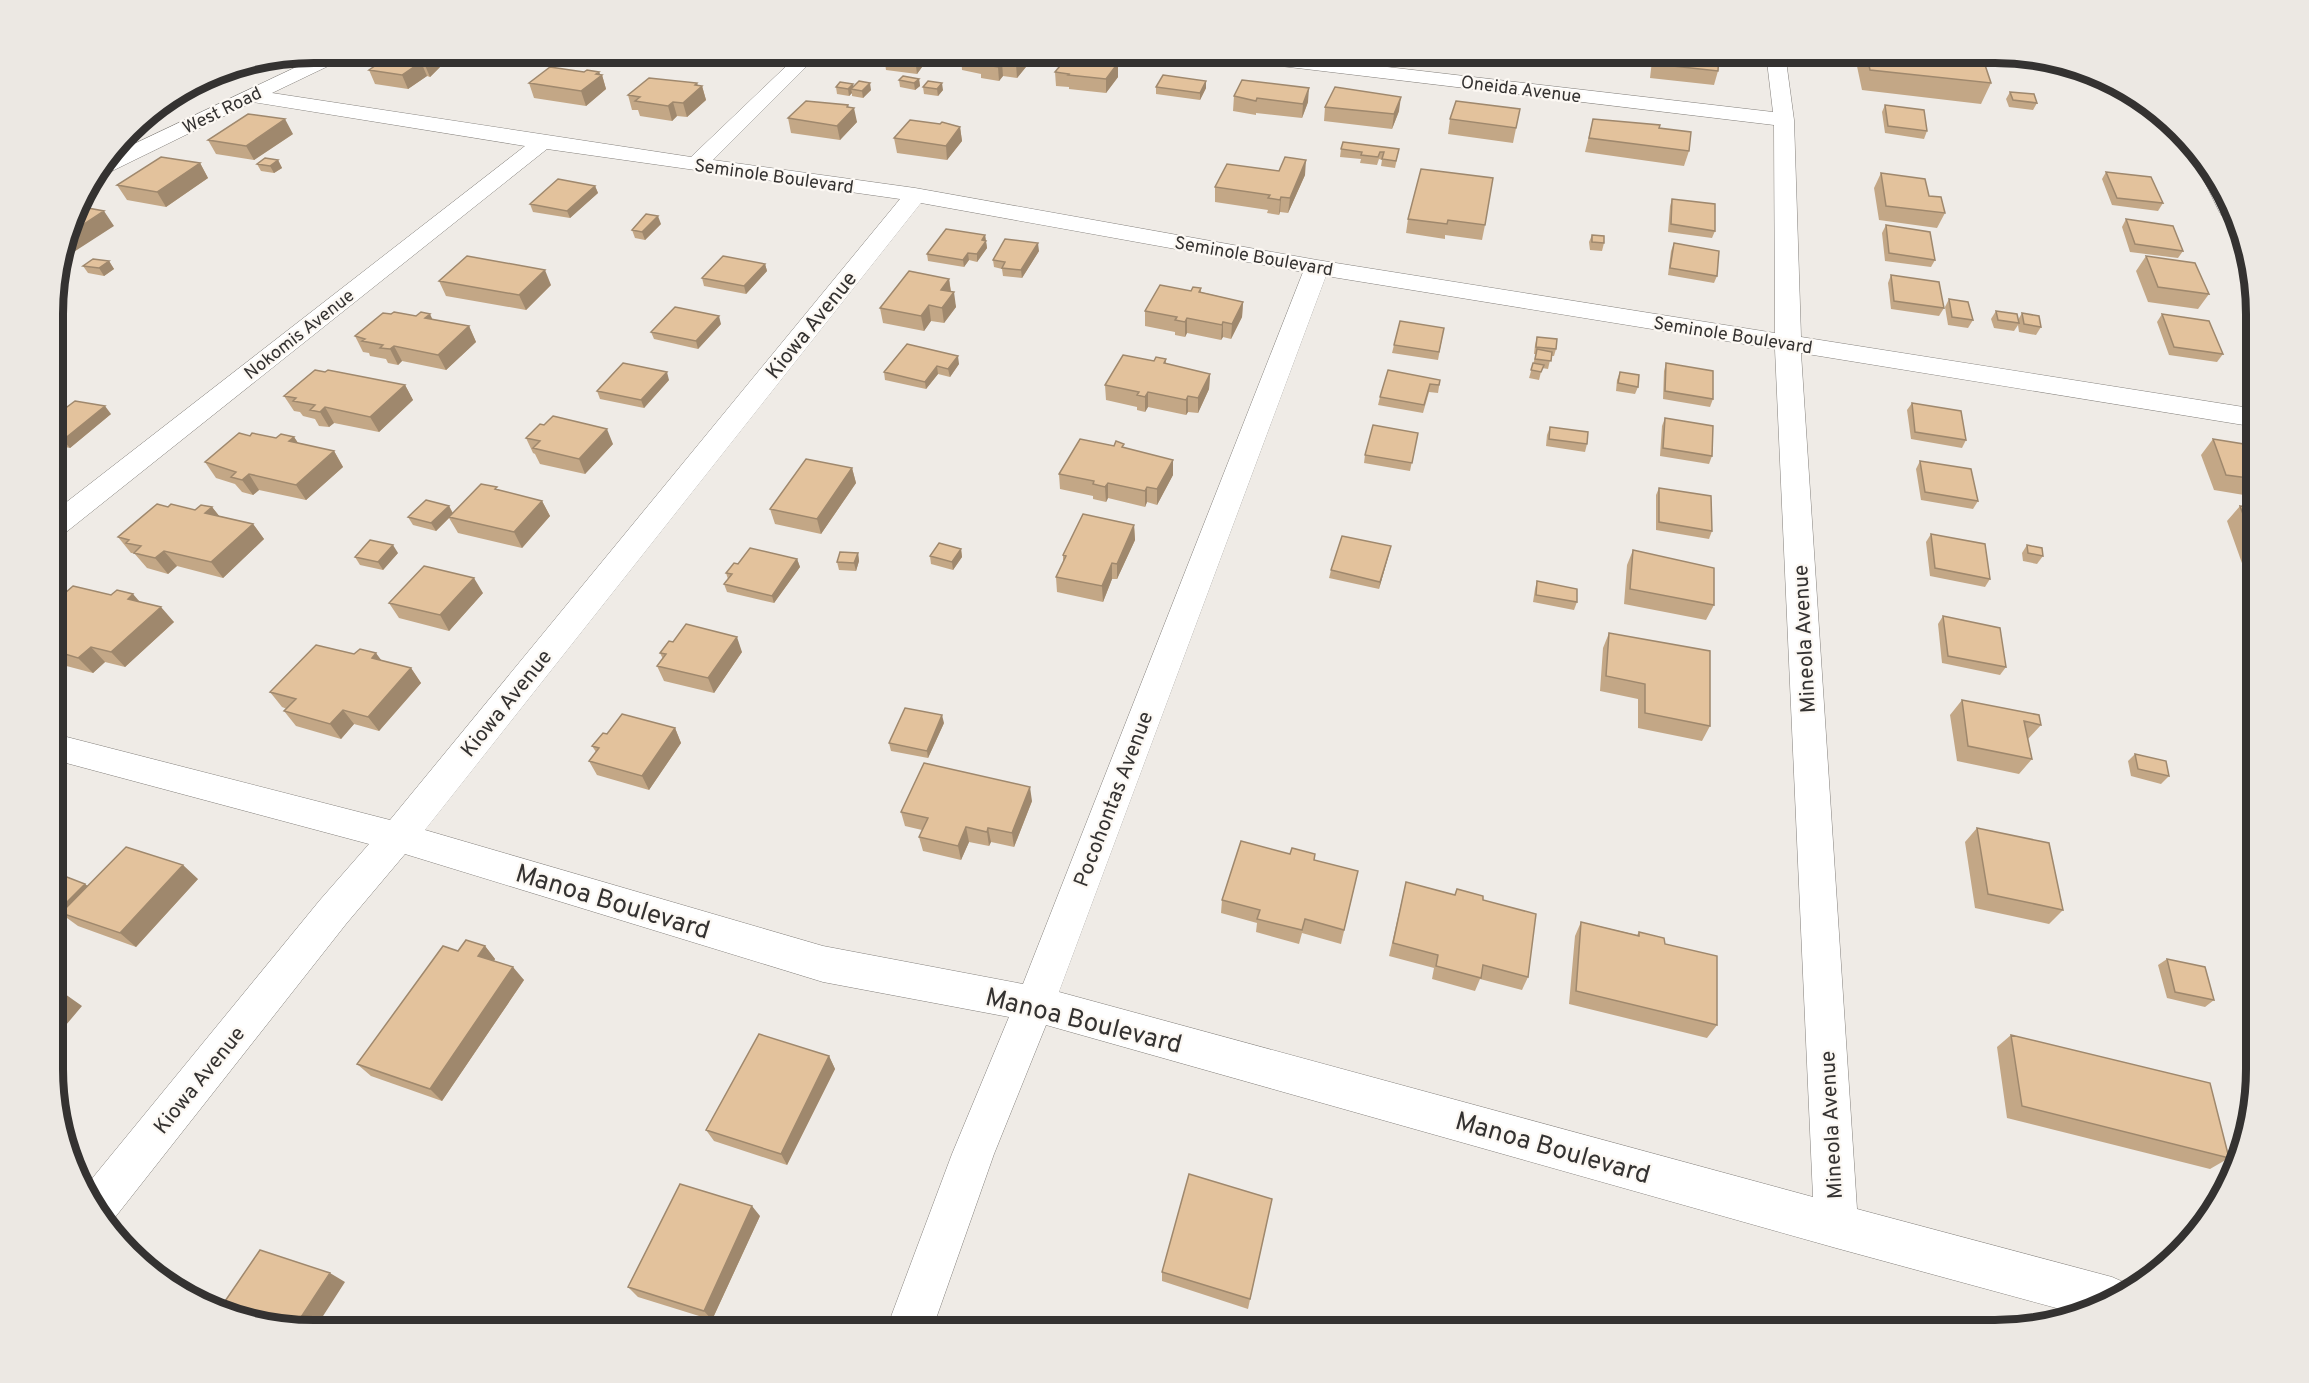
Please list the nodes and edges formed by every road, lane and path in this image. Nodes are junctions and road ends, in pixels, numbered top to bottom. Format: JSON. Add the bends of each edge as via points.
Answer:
{"nodes":[{"id":1,"x":318,"y":63,"type":"edge"},
{"id":2,"x":801,"y":63,"type":"edge"},
{"id":3,"x":1313,"y":63,"type":"edge"},
{"id":4,"x":1777,"y":63,"type":"edge"},
{"id":5,"x":251,"y":96,"type":"junction"},
{"id":6,"x":1784,"y":120,"type":"junction"},
{"id":7,"x":543,"y":142,"type":"junction"},
{"id":8,"x":115,"y":161,"type":"edge"},
{"id":9,"x":695,"y":165,"type":"junction"},
{"id":10,"x":915,"y":195,"type":"junction"},
{"id":11,"x":1317,"y":267,"type":"junction"},
{"id":12,"x":1788,"y":344,"type":"junction"},
{"id":13,"x":2246,"y":416,"type":"edge"},
{"id":14,"x":63,"y":520,"type":"edge"},
{"id":15,"x":63,"y":749,"type":"edge"},
{"id":16,"x":398,"y":837,"type":"junction"},
{"id":17,"x":1035,"y":1004,"type":"junction"},
{"id":18,"x":101,"y":1201,"type":"edge"},
{"id":19,"x":1836,"y":1226,"type":"junction"},
{"id":20,"x":2100,"y":1297,"type":"edge"},
{"id":21,"x":913,"y":1320,"type":"edge"}],
"edges":[{"from":1,"to":5,"type":"street","name":"West Road"},
{"from":2,"to":9,"type":"street"},
{"from":3,"to":6,"type":"street","name":"Oneida Avenue"},
{"from":4,"to":6,"type":"street","name":"Mineola Avenue"},
{"from":5,"to":7,"type":"street","name":"Seminole Boulevard"},
{"from":5,"to":8,"type":"street","name":"West Road"},
{"from":6,"to":12,"type":"street","name":"Mineola Avenue"},
{"from":7,"to":9,"type":"street","name":"Seminole Boulevard"},
{"from":7,"to":14,"type":"street","name":"Nokomis Avenue"},
{"from":9,"to":10,"type":"street","name":"Seminole Boulevard"},
{"from":10,"to":11,"type":"street","name":"Seminole Boulevard"},
{"from":10,"to":16,"type":"street","name":"Kiowa Avenue"},
{"from":11,"to":12,"type":"street","name":"Seminole Boulevard"},
{"from":11,"to":17,"type":"street","name":"Pocohontas Avenue"},
{"from":12,"to":13,"type":"street","name":"Seminole Boulevard"},
{"from":12,"to":19,"type":"street","name":"Mineola Avenue"},
{"from":15,"to":16,"type":"street","name":"Manoa Boulevard"},
{"from":16,"to":17,"type":"street","name":"Manoa Boulevard","via":[[823,964]]},
{"from":16,"to":18,"type":"street","name":"Kiowa Avenue","via":[[333,912]]},
{"from":17,"to":19,"type":"street","name":"Manoa Boulevard"},
{"from":17,"to":21,"type":"street","name":"Pocohontas Avenue","via":[[973,1154]]},
{"from":19,"to":20,"type":"street","name":"Manoa Boulevard"}]}
